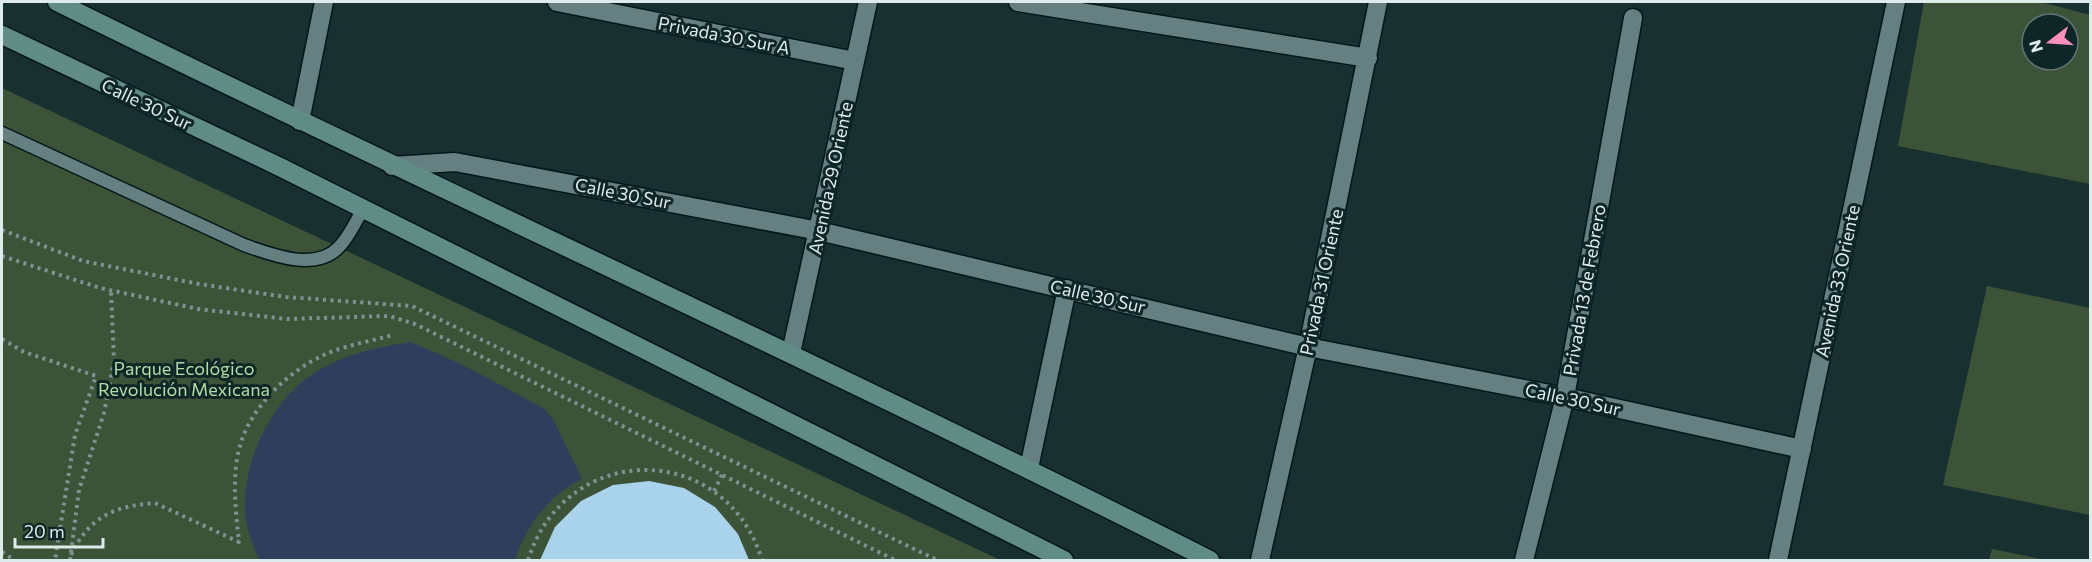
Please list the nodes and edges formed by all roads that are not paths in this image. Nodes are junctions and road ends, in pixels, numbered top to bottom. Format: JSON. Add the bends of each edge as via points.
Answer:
{"nodes":[{"id":1,"x":57,"y":2,"type":"edge"},
{"id":2,"x":324,"y":2,"type":"edge"},
{"id":3,"x":557,"y":2,"type":"edge"},
{"id":4,"x":868,"y":2,"type":"edge"},
{"id":5,"x":1018,"y":2,"type":"edge"},
{"id":6,"x":1378,"y":2,"type":"edge"},
{"id":7,"x":1896,"y":2,"type":"edge"},
{"id":8,"x":1633,"y":18,"type":"dead end"},
{"id":9,"x":2,"y":35,"type":"edge"},
{"id":10,"x":1368,"y":58,"type":"junction"},
{"id":11,"x":855,"y":61,"type":"junction"},
{"id":12,"x":300,"y":122,"type":"junction"},
{"id":13,"x":2,"y":133,"type":"edge"},
{"id":14,"x":392,"y":166,"type":"junction"},
{"id":15,"x":363,"y":209,"type":"junction"},
{"id":16,"x":819,"y":231,"type":"junction"},
{"id":17,"x":1067,"y":288,"type":"junction"},
{"id":18,"x":1308,"y":347,"type":"junction"},
{"id":19,"x":791,"y":353,"type":"junction"},
{"id":20,"x":1564,"y":397,"type":"junction"},
{"id":21,"x":1802,"y":449,"type":"junction"},
{"id":22,"x":1029,"y":468,"type":"junction"},
{"id":23,"x":1064,"y":561,"type":"edge"},
{"id":24,"x":1210,"y":561,"type":"edge"},
{"id":25,"x":1260,"y":561,"type":"edge"},
{"id":26,"x":1524,"y":561,"type":"edge"},
{"id":27,"x":1778,"y":561,"type":"edge"}],
"edges":[{"from":1,"to":12,"type":"main road","name":"Calle 30 Sur"},
{"from":2,"to":12,"type":"street"},
{"from":3,"to":11,"type":"street","name":"Privada 30 Sur A"},
{"from":4,"to":11,"type":"street","name":"Avenida 29 Oriente"},
{"from":5,"to":10,"type":"street"},
{"from":6,"to":10,"type":"street","name":"Privada 31 Oriente"},
{"from":7,"to":21,"type":"street","name":"Avenida 33 Oriente"},
{"from":8,"to":20,"type":"street","name":"Privada 13 de Febrero"},
{"from":9,"to":15,"type":"main road","name":"Calle 30 Sur"},
{"from":10,"to":18,"type":"street","name":"Privada 31 Oriente"},
{"from":11,"to":16,"type":"street","name":"Avenida 29 Oriente"},
{"from":12,"to":14,"type":"main road","name":"Calle 30 Sur"},
{"from":13,"to":15,"type":"lane","via":[[275,256],[303,259],[338,249]]},
{"from":14,"to":16,"type":"street","name":"Calle 30 Sur","via":[[465,163]]},
{"from":14,"to":19,"type":"main road","name":"Calle 30 Sur"},
{"from":15,"to":23,"type":"main road","name":"Calle 30 Sur"},
{"from":16,"to":17,"type":"street","name":"Calle 30 Sur"},
{"from":16,"to":19,"type":"street","name":"Avenida 29 Oriente"},
{"from":17,"to":18,"type":"street","name":"Calle 30 Sur"},
{"from":17,"to":22,"type":"street"},
{"from":18,"to":20,"type":"street","name":"Calle 30 Sur"},
{"from":18,"to":25,"type":"street","name":"Privada 31 Oriente"},
{"from":19,"to":22,"type":"main road","name":"Calle 30 Sur"},
{"from":20,"to":21,"type":"street","name":"Calle 30 Sur"},
{"from":20,"to":26,"type":"street","name":"Privada 13 de Febrero"},
{"from":21,"to":27,"type":"street","name":"Avenida 33 Oriente"},
{"from":22,"to":24,"type":"main road","name":"Calle 30 Sur"}]}
